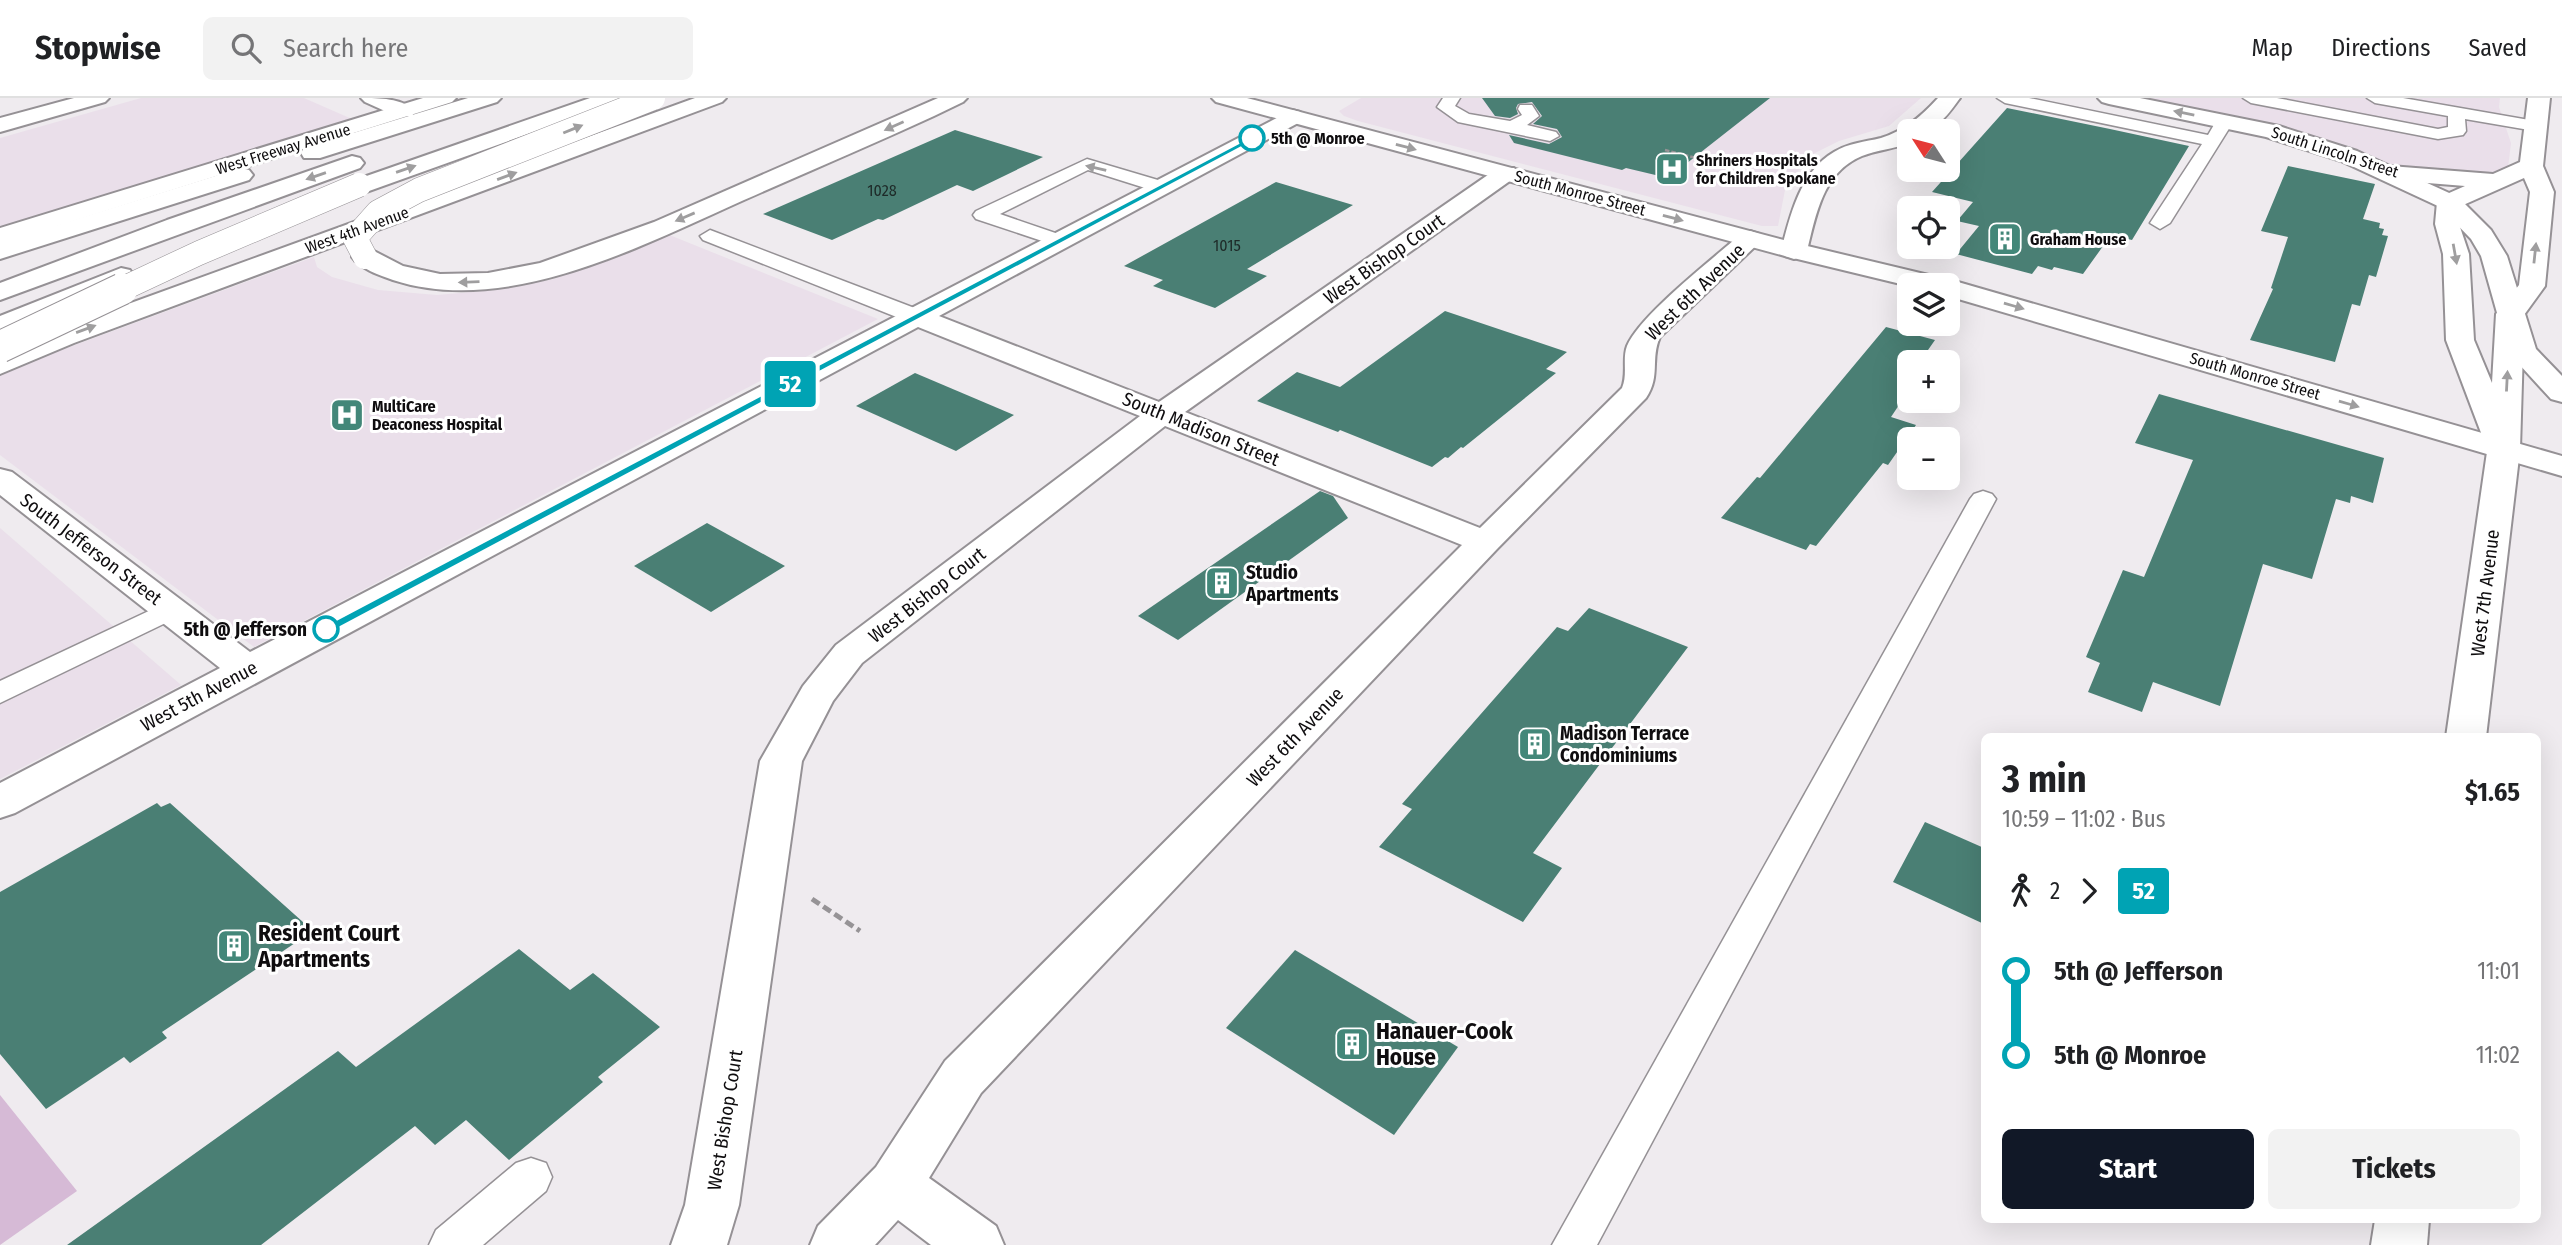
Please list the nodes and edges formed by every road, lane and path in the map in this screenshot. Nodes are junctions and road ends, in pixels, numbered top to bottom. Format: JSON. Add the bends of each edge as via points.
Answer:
{"nodes":[{"id":1,"x":98,"y":98,"type":"edge"},
{"id":2,"x":372,"y":98,"type":"edge"},
{"id":3,"x":445,"y":98,"type":"edge"},
{"id":4,"x":490,"y":98,"type":"edge"},
{"id":5,"x":542,"y":98,"type":"edge"},
{"id":6,"x":610,"y":98,"type":"edge"},
{"id":7,"x":653,"y":98,"type":"edge"},
{"id":8,"x":715,"y":98,"type":"edge"},
{"id":9,"x":956,"y":98,"type":"edge"},
{"id":10,"x":1223,"y":98,"type":"edge"},
{"id":11,"x":1452,"y":98,"type":"edge"},
{"id":12,"x":1949,"y":98,"type":"edge"},
{"id":13,"x":2005,"y":98,"type":"edge"},
{"id":14,"x":2109,"y":98,"type":"edge"},
{"id":15,"x":2251,"y":98,"type":"edge"},
{"id":16,"x":2375,"y":98,"type":"edge"},
{"id":17,"x":2539,"y":98,"type":"edge"},
{"id":18,"x":1526,"y":109,"type":"dead end"},
{"id":19,"x":1306,"y":110,"type":"junction"},
{"id":20,"x":404,"y":111,"type":"junction"},
{"id":21,"x":2456,"y":113,"type":"junction"},
{"id":22,"x":1930,"y":119,"type":"edge"},
{"id":23,"x":2226,"y":121,"type":"junction"},
{"id":24,"x":0,"y":125,"type":"edge"},
{"id":25,"x":2535,"y":126,"type":"junction"},
{"id":26,"x":1513,"y":127,"type":"junction"},
{"id":27,"x":1550,"y":136,"type":"dead end"},
{"id":28,"x":1897,"y":138,"type":"edge"},
{"id":29,"x":2213,"y":141,"type":"junction"},
{"id":30,"x":1665,"y":150,"type":"dead end"},
{"id":31,"x":1712,"y":162,"type":"dead end"},
{"id":32,"x":2531,"y":166,"type":"junction"},
{"id":33,"x":1066,"y":173,"type":"junction"},
{"id":34,"x":1506,"y":173,"type":"junction"},
{"id":35,"x":2390,"y":173,"type":"junction"},
{"id":36,"x":1026,"y":176,"type":"dead end"},
{"id":37,"x":2493,"y":181,"type":"junction"},
{"id":38,"x":359,"y":185,"type":"junction"},
{"id":39,"x":1161,"y":187,"type":"junction"},
{"id":40,"x":2552,"y":194,"type":"edge"},
{"id":41,"x":985,"y":195,"type":"dead end"},
{"id":42,"x":121,"y":199,"type":"junction"},
{"id":43,"x":2449,"y":202,"type":"junction"},
{"id":44,"x":983,"y":215,"type":"junction"},
{"id":45,"x":2160,"y":223,"type":"dead end"},
{"id":46,"x":0,"y":236,"type":"edge"},
{"id":47,"x":710,"y":236,"type":"dead end"},
{"id":48,"x":1750,"y":239,"type":"junction"},
{"id":49,"x":1060,"y":241,"type":"junction"},
{"id":50,"x":0,"y":251,"type":"edge"},
{"id":51,"x":1794,"y":251,"type":"junction"},
{"id":52,"x":1897,"y":275,"type":"edge"},
{"id":53,"x":1960,"y":291,"type":"edge"},
{"id":54,"x":0,"y":292,"type":"edge"},
{"id":55,"x":2510,"y":314,"type":"junction"},
{"id":56,"x":917,"y":317,"type":"junction"},
{"id":57,"x":0,"y":326,"type":"edge"},
{"id":58,"x":0,"y":347,"type":"edge"},
{"id":59,"x":0,"y":365,"type":"edge"},
{"id":60,"x":2562,"y":393,"type":"edge"},
{"id":61,"x":1163,"y":414,"type":"junction"},
{"id":62,"x":2504,"y":449,"type":"junction"},
{"id":63,"x":2562,"y":466,"type":"edge"},
{"id":64,"x":0,"y":479,"type":"edge"},
{"id":65,"x":1983,"y":499,"type":"dead end"},
{"id":66,"x":1485,"y":542,"type":"junction"},
{"id":67,"x":170,"y":610,"type":"junction"},
{"id":68,"x":248,"y":670,"type":"junction"},
{"id":69,"x":0,"y":693,"type":"edge"},
{"id":70,"x":2467,"y":733,"type":"edge"},
{"id":71,"x":0,"y":802,"type":"edge"},
{"id":72,"x":813,"y":899,"type":"dead end"},
{"id":73,"x":860,"y":931,"type":"dead end"},
{"id":74,"x":531,"y":1177,"type":"dead end"},
{"id":75,"x":895,"y":1185,"type":"junction"},
{"id":76,"x":2402,"y":1223,"type":"edge"},
{"id":77,"x":451,"y":1245,"type":"edge"},
{"id":78,"x":699,"y":1245,"type":"edge"},
{"id":79,"x":838,"y":1245,"type":"edge"},
{"id":80,"x":976,"y":1245,"type":"edge"},
{"id":81,"x":1574,"y":1245,"type":"edge"},
{"id":82,"x":2399,"y":1245,"type":"edge"}],
"edges":[{"from":1,"to":24,"type":"main road"},
{"from":2,"to":20,"type":"main road"},
{"from":3,"to":20,"type":"main road","name":"West Freeway Avenue"},
{"from":4,"to":50,"type":"main road"},
{"from":5,"to":54,"type":"main road","one_way":true,"via":[[176,225]]},
{"from":38,"to":6,"type":"main road","one_way":true},
{"from":9,"to":7,"type":"main road","one_way":true,"bridge":true,"via":[[677,220],[538,272],[448,282],[386,270],[366,257],[355,238],[378,212],[419,190]]},
{"from":59,"to":8,"type":"main road","name":"West 4th Avenue","one_way":true,"via":[[64,337]]},
{"from":10,"to":19,"type":"main road","name":"South Monroe Street"},
{"from":11,"to":26,"type":"lane","via":[[1445,107],[1465,118]]},
{"from":12,"to":22,"type":"main road"},
{"from":13,"to":29,"type":"lane"},
{"from":23,"to":14,"type":"main road","name":"South Lincoln Street","one_way":true},
{"from":15,"to":21,"type":"lane","via":[[2438,134],[2457,131]]},
{"from":16,"to":21,"type":"lane"},
{"from":17,"to":25,"type":"main road"},
{"from":18,"to":26,"type":"lane","via":[[1531,116]]},
{"from":19,"to":34,"type":"main road","name":"South Monroe Street","one_way":true},
{"from":19,"to":39,"type":"main road","name":"West 5th Avenue"},
{"from":20,"to":42,"type":"main road","name":"West Freeway Avenue"},
{"from":21,"to":25,"type":"lane"},
{"from":23,"to":29,"type":"lane"},
{"from":23,"to":35,"type":"main road","name":"South Lincoln Street","via":[[2271,131]]},
{"from":25,"to":32,"type":"main road"},
{"from":26,"to":27,"type":"lane"},
{"from":28,"to":51,"type":"main road","via":[[1853,151],[1827,168],[1810,193]]},
{"from":29,"to":45,"type":"lane"},
{"from":30,"to":31,"type":"path"},
{"from":32,"to":37,"type":"main road"},
{"from":32,"to":40,"type":"main road"},
{"from":33,"to":36,"type":"lane"},
{"from":39,"to":33,"type":"lane","one_way":true,"via":[[1087,164]]},
{"from":33,"to":44,"type":"lane"},
{"from":34,"to":48,"type":"main road","name":"South Monroe Street","one_way":true},
{"from":34,"to":61,"type":"main road","name":"West Bishop Court"},
{"from":35,"to":37,"type":"main road","name":"South Lincoln Street"},
{"from":35,"to":43,"type":"main road","name":"West 7th Avenue"},
{"from":37,"to":40,"type":"main road","name":"South Lincoln Street"},
{"from":37,"to":43,"type":"main road"},
{"from":38,"to":57,"type":"main road","bridge":true},
{"from":38,"to":58,"type":"main road","bridge":true},
{"from":39,"to":49,"type":"main road","name":"West 5th Avenue"},
{"from":55,"to":40,"type":"main road","one_way":true,"via":[[2532,286]]},
{"from":41,"to":44,"type":"lane"},
{"from":42,"to":46,"type":"main road","name":"West Freeway Avenue"},
{"from":42,"to":50,"type":"main road","name":"West Freeway Avenue"},
{"from":43,"to":55,"type":"main road","name":"West 7th Avenue","via":[[2482,235],[2494,256]]},
{"from":43,"to":62,"type":"main road","name":"West 7th Avenue","one_way":true,"via":[[2447,224],[2456,254],[2460,340]]},
{"from":44,"to":49,"type":"lane"},
{"from":47,"to":56,"type":"lane"},
{"from":48,"to":51,"type":"main road","name":"South Monroe Street"},
{"from":48,"to":66,"type":"main road","name":"West 6th Avenue","via":[[1648,333],[1640,349],[1641,378],[1635,392]]},
{"from":49,"to":56,"type":"main road","name":"West 5th Avenue"},
{"from":51,"to":52,"type":"main road","name":"South Monroe Street"},
{"from":53,"to":62,"type":"main road","name":"South Monroe Street","one_way":true},
{"from":55,"to":60,"type":"main road","name":"West 7th Avenue","via":[[2522,352]]},
{"from":62,"to":55,"type":"main road","name":"West 7th Avenue","one_way":true},
{"from":56,"to":61,"type":"main road","name":"South Madison Street"},
{"from":56,"to":68,"type":"main road","name":"West 5th Avenue"},
{"from":61,"to":66,"type":"main road","name":"South Madison Street"},
{"from":61,"to":78,"type":"main road","name":"West Bishop Court","via":[[849,654],[817,695],[781,761],[712,1205]]},
{"from":62,"to":63,"type":"main road","name":"South Monroe Street"},
{"from":62,"to":70,"type":"main road","name":"West 7th Avenue"},
{"from":64,"to":67,"type":"main road","name":"South Jefferson Street"},
{"from":65,"to":81,"type":"lane"},
{"from":66,"to":75,"type":"main road","name":"West 6th Avenue","via":[[963,1077]]},
{"from":67,"to":68,"type":"main road","name":"South Jefferson Street"},
{"from":67,"to":69,"type":"lane"},
{"from":68,"to":71,"type":"main road","name":"West 5th Avenue"},
{"from":72,"to":73,"type":"path"},
{"from":74,"to":77,"type":"lane"},
{"from":75,"to":79,"type":"main road","name":"West 6th Avenue"},
{"from":75,"to":80,"type":"main road"},
{"from":76,"to":82,"type":"main road"}]}
